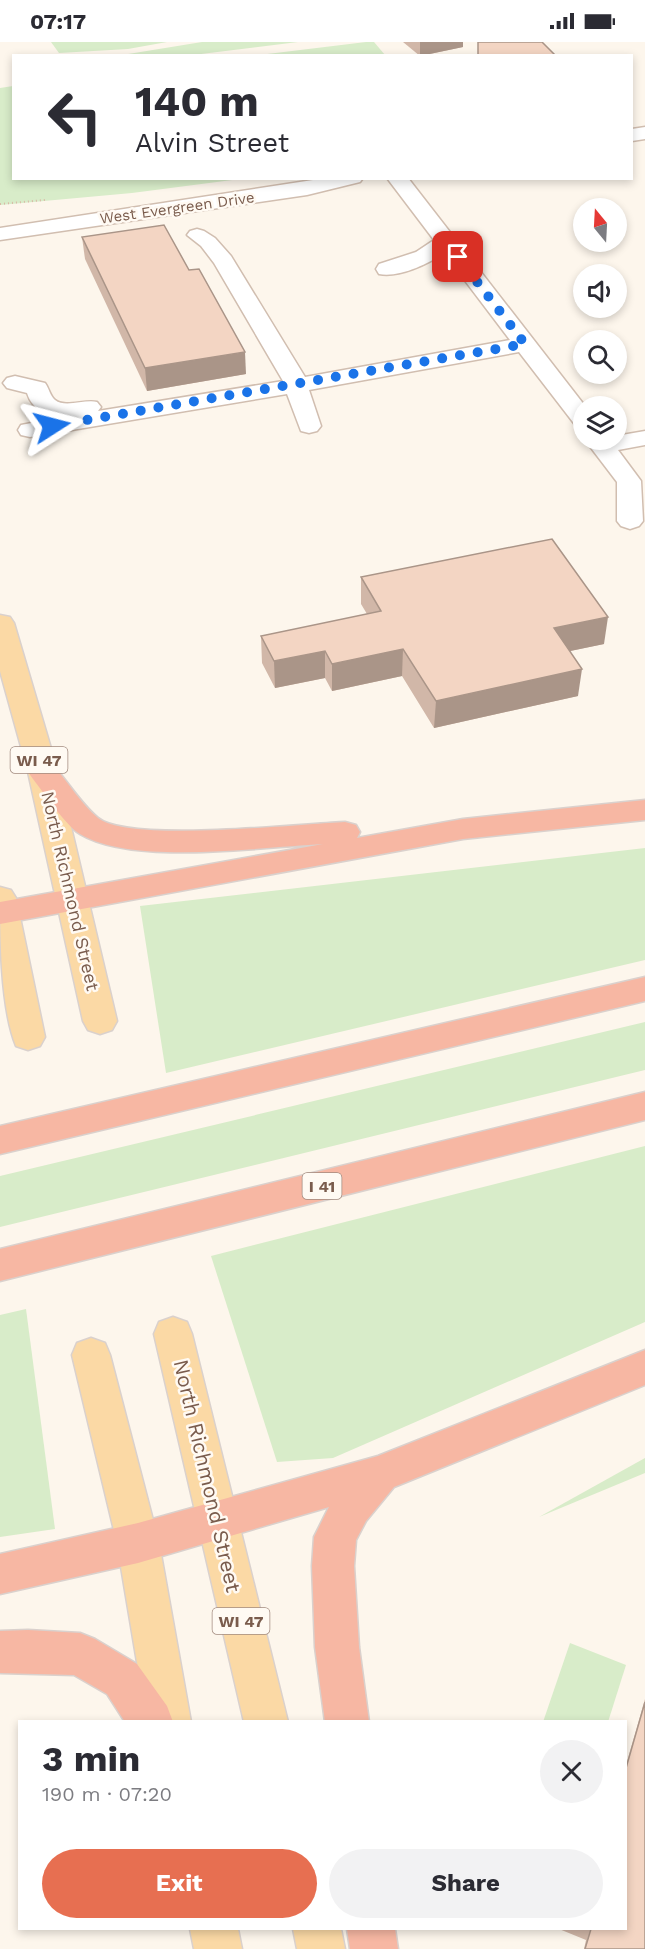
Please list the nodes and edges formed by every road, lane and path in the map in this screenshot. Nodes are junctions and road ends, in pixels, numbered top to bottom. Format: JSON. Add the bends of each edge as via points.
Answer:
{"nodes":[{"id":1,"x":274,"y":180,"type":"edge"},
{"id":2,"x":345,"y":180,"type":"edge"},
{"id":3,"x":399,"y":180,"type":"edge"},
{"id":4,"x":210,"y":190,"type":"junction"},
{"id":5,"x":27,"y":210,"type":"dead end"},
{"id":6,"x":0,"y":226,"type":"edge"},
{"id":7,"x":0,"y":234,"type":"edge"},
{"id":8,"x":197,"y":234,"type":"dead end"},
{"id":9,"x":446,"y":242,"type":"junction"},
{"id":10,"x":387,"y":269,"type":"dead end"},
{"id":11,"x":525,"y":344,"type":"junction"},
{"id":12,"x":15,"y":384,"type":"dead end"},
{"id":13,"x":288,"y":387,"type":"junction"},
{"id":14,"x":573,"y":407,"type":"edge"},
{"id":15,"x":309,"y":426,"type":"dead end"},
{"id":16,"x":30,"y":430,"type":"dead end"},
{"id":17,"x":645,"y":438,"type":"edge"},
{"id":18,"x":627,"y":440,"type":"edge"},
{"id":19,"x":605,"y":450,"type":"edge"},
{"id":20,"x":630,"y":521,"type":"dead end"},
{"id":21,"x":0,"y":623,"type":"edge"},
{"id":22,"x":42,"y":772,"type":"junction"},
{"id":23,"x":645,"y":810,"type":"edge"},
{"id":24,"x":463,"y":829,"type":"junction"},
{"id":25,"x":73,"y":898,"type":"junction"},
{"id":26,"x":1,"y":908,"type":"edge"},
{"id":27,"x":645,"y":989,"type":"edge"},
{"id":28,"x":100,"y":1021,"type":"dead end"},
{"id":29,"x":28,"y":1037,"type":"dead end"},
{"id":30,"x":645,"y":1106,"type":"edge"},
{"id":31,"x":0,"y":1140,"type":"edge"},
{"id":32,"x":0,"y":1265,"type":"edge"},
{"id":33,"x":173,"y":1334,"type":"dead end"},
{"id":34,"x":91,"y":1355,"type":"dead end"},
{"id":35,"x":645,"y":1367,"type":"edge"},
{"id":36,"x":380,"y":1474,"type":"junction"},
{"id":37,"x":217,"y":1519,"type":"junction"},
{"id":38,"x":138,"y":1543,"type":"junction"},
{"id":39,"x":0,"y":1574,"type":"edge"},
{"id":40,"x":0,"y":1652,"type":"edge"},
{"id":41,"x":150,"y":1720,"type":"edge"},
{"id":42,"x":169,"y":1720,"type":"edge"},
{"id":43,"x":266,"y":1720,"type":"edge"},
{"id":44,"x":347,"y":1720,"type":"edge"},
{"id":45,"x":214,"y":1930,"type":"edge"},
{"id":46,"x":316,"y":1930,"type":"edge"},
{"id":47,"x":371,"y":1930,"type":"edge"},
{"id":48,"x":218,"y":1949,"type":"edge"},
{"id":49,"x":321,"y":1949,"type":"edge"},
{"id":50,"x":374,"y":1949,"type":"edge"}],
"edges":[{"from":1,"to":4,"type":"street","name":"West Evergreen Drive"},
{"from":2,"to":7,"type":"street","name":"West Evergreen Drive","via":[[307,189]]},
{"from":3,"to":9,"type":"street"},
{"from":4,"to":5,"type":"street","name":"West Evergreen Drive","via":[[137,201]]},
{"from":4,"to":6,"type":"street","via":[[177,200]]},
{"from":8,"to":13,"type":"street","via":[[223,261]]},
{"from":9,"to":10,"type":"street","via":[[424,257]]},
{"from":9,"to":11,"type":"street"},
{"from":11,"to":13,"type":"street"},
{"from":11,"to":14,"type":"street"},
{"from":12,"to":13,"type":"street","via":[[37,388],[46,405],[64,409],[227,381]]},
{"from":13,"to":15,"type":"street"},
{"from":13,"to":16,"type":"street"},
{"from":17,"to":18,"type":"street"},
{"from":19,"to":20,"type":"street","via":[[629,481]]},
{"from":21,"to":22,"type":"main road","name":"North Richmond Street","number":"WI 47"},
{"from":22,"to":24,"type":"highway","via":[[88,826],[122,839],[174,842],[395,829]]},
{"from":22,"to":25,"type":"main road","name":"North Richmond Street","number":"WI 47"},
{"from":23,"to":24,"type":"highway"},
{"from":24,"to":25,"type":"highway"},
{"from":25,"to":26,"type":"highway"},
{"from":25,"to":28,"type":"main road","name":"North Richmond Street","number":"WI 47"},
{"from":26,"to":29,"type":"main road"},
{"from":27,"to":31,"type":"highway"},
{"from":30,"to":32,"type":"highway","number":"I 41"},
{"from":33,"to":37,"type":"main road","name":"North Richmond Street","number":"WI 47"},
{"from":34,"to":38,"type":"main road"},
{"from":35,"to":36,"type":"highway"},
{"from":36,"to":37,"type":"highway"},
{"from":36,"to":44,"type":"highway","via":[[351,1508],[335,1537],[337,1647]]},
{"from":37,"to":38,"type":"highway"},
{"from":37,"to":43,"type":"main road","name":"North Richmond Street","number":"WI 47"},
{"from":38,"to":39,"type":"highway"},
{"from":38,"to":42,"type":"main road"},
{"from":40,"to":41,"type":"highway","via":[[80,1654],[122,1679]]},
{"from":45,"to":48,"type":"main road"},
{"from":46,"to":49,"type":"main road"},
{"from":47,"to":50,"type":"highway"}]}
